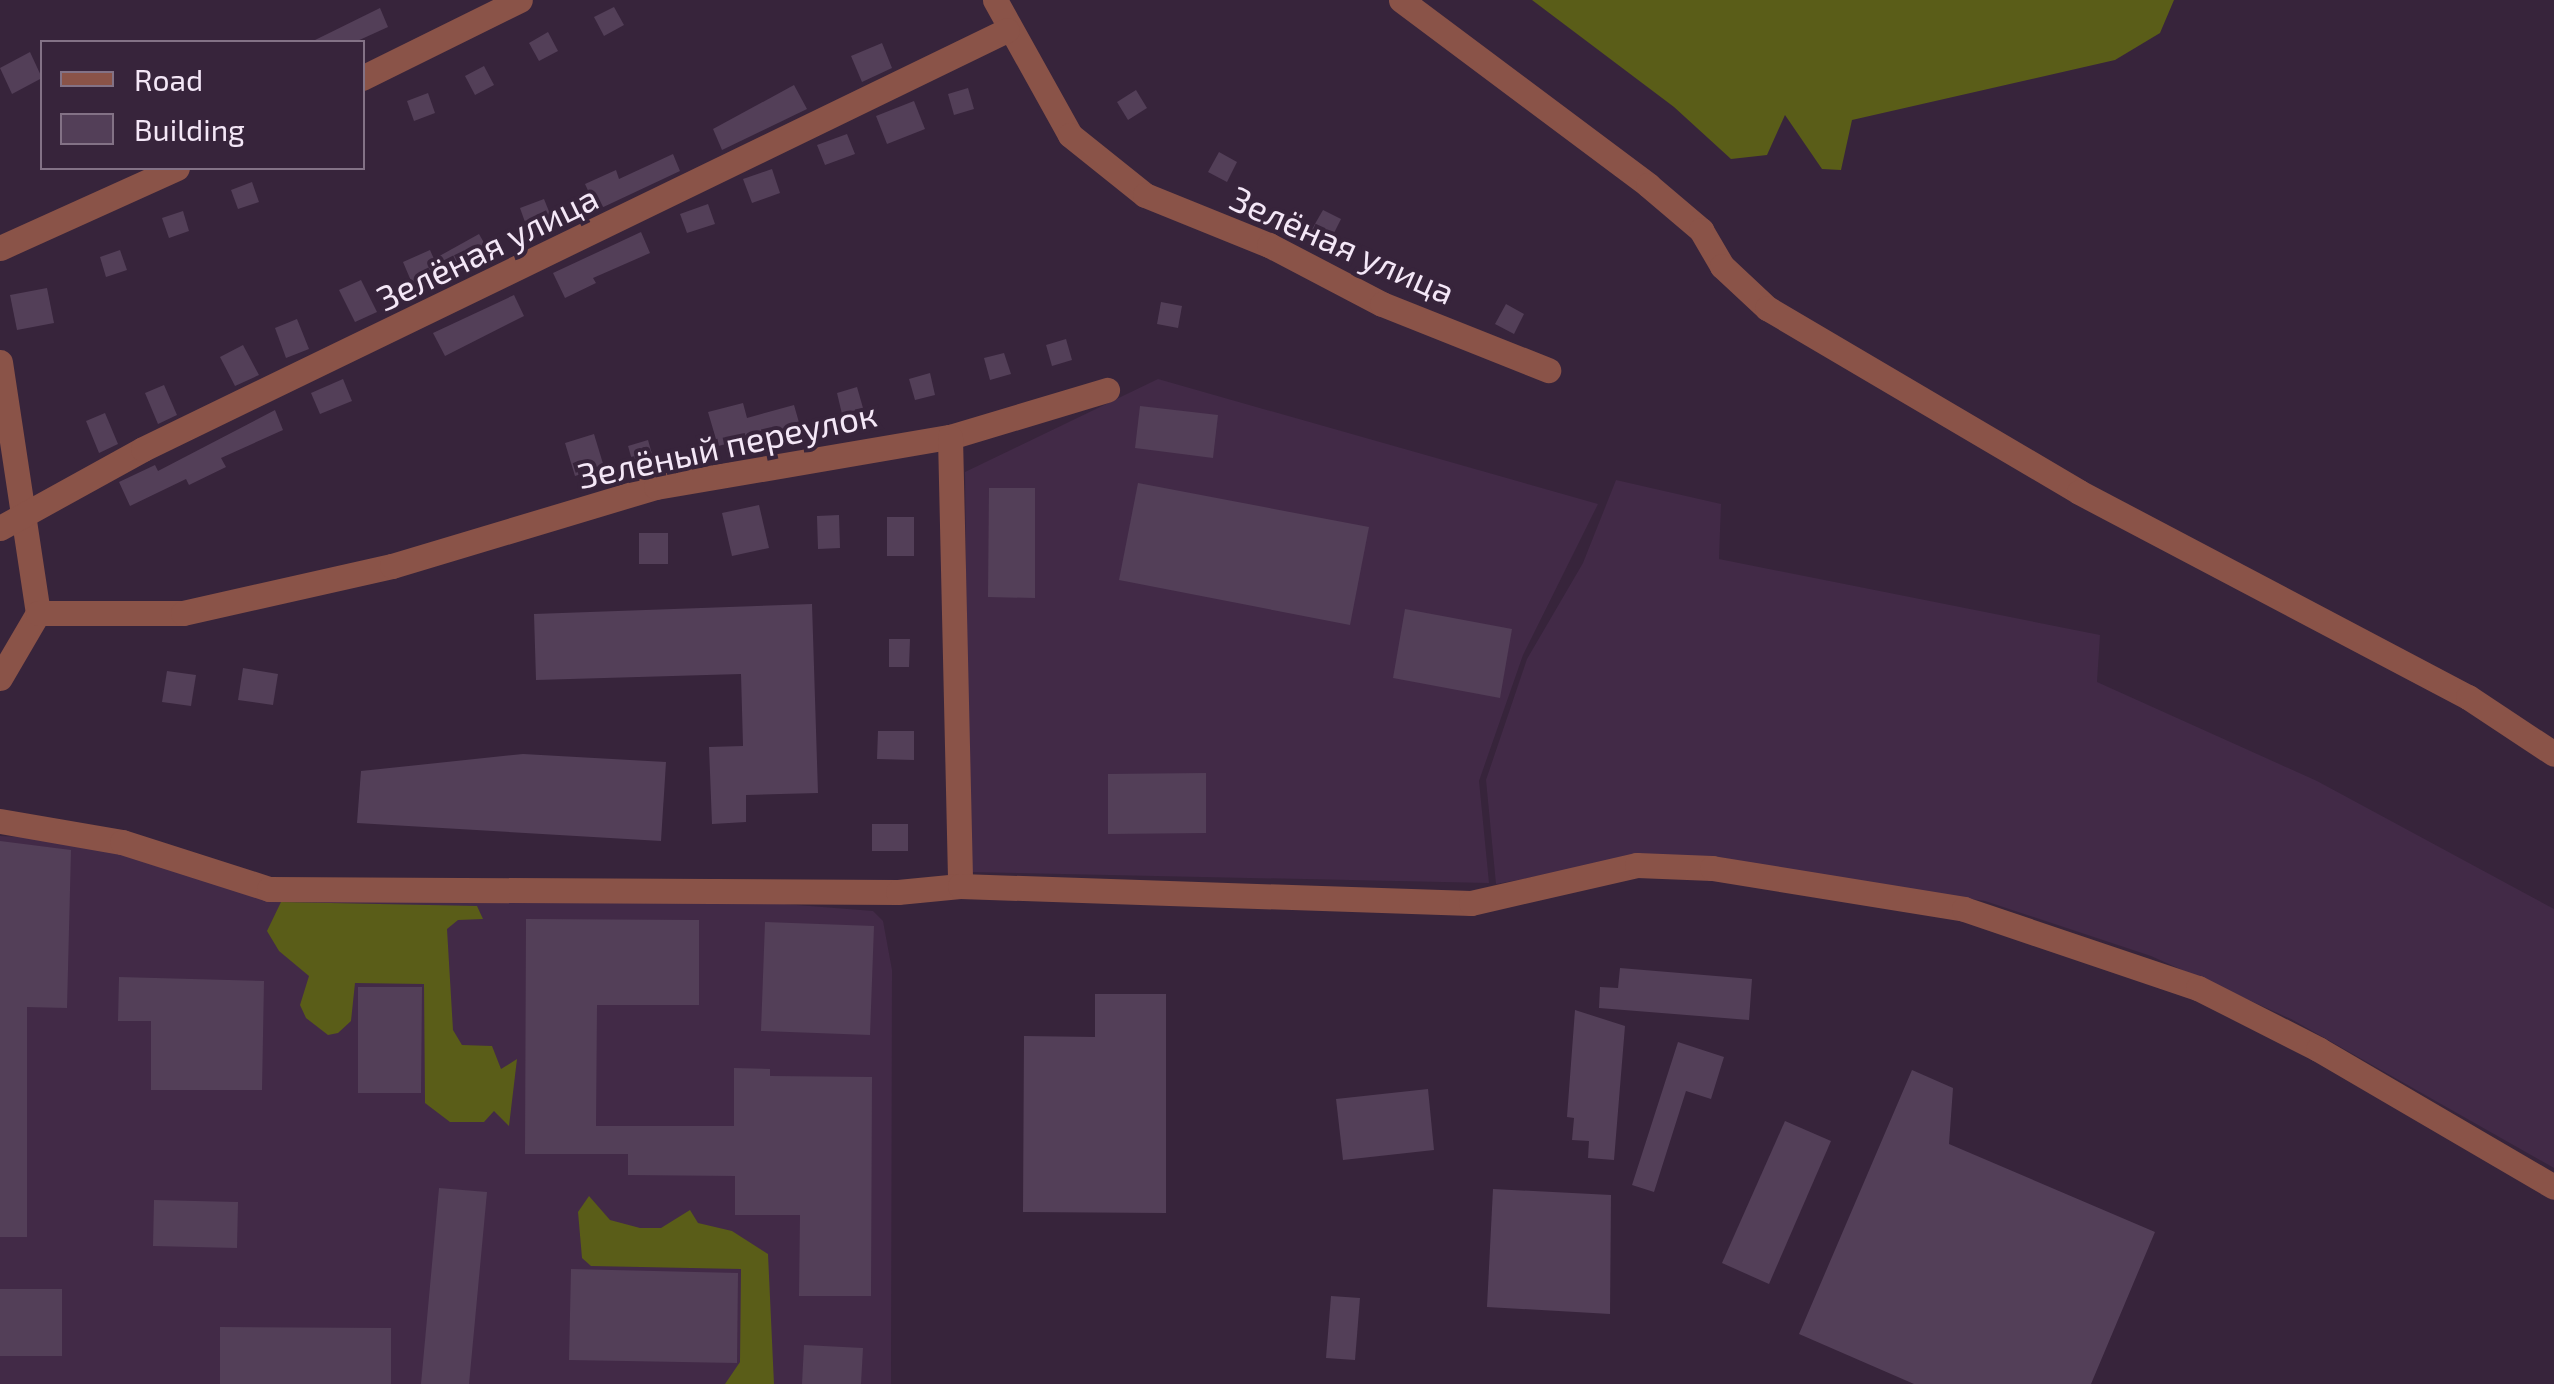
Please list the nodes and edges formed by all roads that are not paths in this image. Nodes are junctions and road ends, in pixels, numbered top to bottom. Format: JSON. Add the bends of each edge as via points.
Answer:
{"nodes":[{"id":1,"x":520,"y":0,"type":"edge"},
{"id":2,"x":995,"y":0,"type":"edge"},
{"id":3,"x":1400,"y":0,"type":"edge"},
{"id":4,"x":1007,"y":30,"type":"junction"},
{"id":5,"x":365,"y":77,"type":"edge"},
{"id":6,"x":173,"y":170,"type":"edge"},
{"id":7,"x":0,"y":248,"type":"edge"},
{"id":8,"x":0,"y":362,"type":"edge"},
{"id":9,"x":1548,"y":370,"type":"dead end"},
{"id":10,"x":1107,"y":390,"type":"dead end"},
{"id":11,"x":950,"y":436,"type":"junction"},
{"id":12,"x":26,"y":510,"type":"junction"},
{"id":13,"x":0,"y":528,"type":"edge"},
{"id":14,"x":38,"y":613,"type":"junction"},
{"id":15,"x":0,"y":678,"type":"edge"},
{"id":16,"x":2554,"y":754,"type":"edge"},
{"id":17,"x":0,"y":821,"type":"edge"},
{"id":18,"x":960,"y":886,"type":"junction"},
{"id":19,"x":2554,"y":1187,"type":"edge"}],
"edges":[{"from":1,"to":5,"type":"street"},
{"from":2,"to":4,"type":"street","name":"Зелёная улица"},
{"from":3,"to":16,"type":"street","via":[[1674,207],[1767,308],[2080,492],[2468,697]]},
{"from":4,"to":9,"type":"street","name":"Зелёная улица","via":[[1070,136],[1145,195],[1268,245],[1382,304]]},
{"from":4,"to":12,"type":"street","name":"Зелёная улица"},
{"from":6,"to":7,"type":"street"},
{"from":8,"to":12,"type":"street"},
{"from":10,"to":11,"type":"street","name":"Зелёный переулок"},
{"from":11,"to":14,"type":"street","name":"Зелёный переулок","via":[[656,488],[392,566],[183,613]]},
{"from":11,"to":18,"type":"street"},
{"from":12,"to":13,"type":"street","name":"Зелёная улица"},
{"from":12,"to":14,"type":"street"},
{"from":14,"to":15,"type":"street"},
{"from":17,"to":18,"type":"street","via":[[122,842],[269,889],[898,892]]},
{"from":18,"to":19,"type":"street","via":[[1472,903],[1637,864],[1712,868],[1964,910],[2198,988]]}]}
